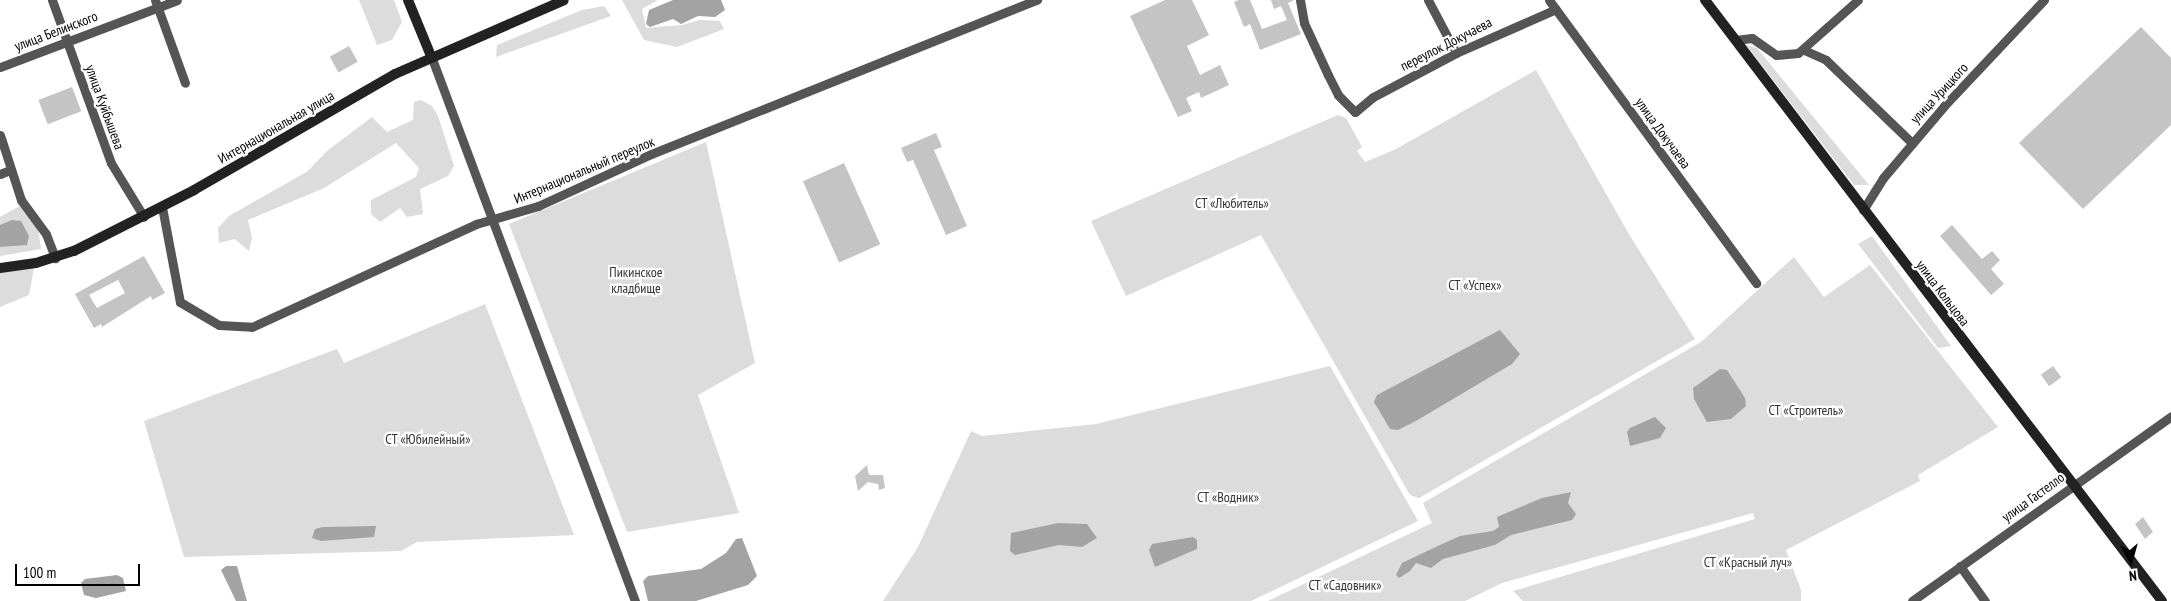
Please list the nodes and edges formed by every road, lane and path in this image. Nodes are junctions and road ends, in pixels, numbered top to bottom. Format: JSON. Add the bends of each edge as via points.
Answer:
{"nodes":[{"id":1,"x":52,"y":0,"type":"edge"},
{"id":2,"x":177,"y":0,"type":"edge"},
{"id":3,"x":408,"y":0,"type":"edge"},
{"id":4,"x":564,"y":0,"type":"edge"},
{"id":5,"x":1036,"y":0,"type":"edge"},
{"id":6,"x":1300,"y":0,"type":"edge"},
{"id":7,"x":1428,"y":0,"type":"edge"},
{"id":8,"x":1549,"y":0,"type":"edge"},
{"id":9,"x":1705,"y":0,"type":"edge"},
{"id":10,"x":1858,"y":0,"type":"edge"},
{"id":11,"x":2044,"y":0,"type":"edge"},
{"id":12,"x":157,"y":4,"type":"edge"},
{"id":13,"x":1556,"y":9,"type":"junction"},
{"id":14,"x":1735,"y":40,"type":"junction"},
{"id":15,"x":69,"y":42,"type":"junction"},
{"id":16,"x":1804,"y":50,"type":"junction"},
{"id":17,"x":1456,"y":53,"type":"junction"},
{"id":18,"x":431,"y":56,"type":"junction"},
{"id":19,"x":0,"y":67,"type":"edge"},
{"id":20,"x":185,"y":83,"type":"dead end"},
{"id":21,"x":0,"y":135,"type":"edge"},
{"id":22,"x":1912,"y":143,"type":"junction"},
{"id":23,"x":10,"y":170,"type":"junction"},
{"id":24,"x":0,"y":174,"type":"edge"},
{"id":25,"x":162,"y":207,"type":"junction"},
{"id":26,"x":1863,"y":210,"type":"junction"},
{"id":27,"x":144,"y":217,"type":"junction"},
{"id":28,"x":493,"y":219,"type":"junction"},
{"id":29,"x":55,"y":258,"type":"junction"},
{"id":30,"x":0,"y":268,"type":"edge"},
{"id":31,"x":1756,"y":283,"type":"dead end"},
{"id":32,"x":2171,"y":416,"type":"edge"},
{"id":33,"x":2073,"y":485,"type":"junction"},
{"id":34,"x":1960,"y":566,"type":"junction"},
{"id":35,"x":635,"y":601,"type":"edge"},
{"id":36,"x":1912,"y":601,"type":"edge"},
{"id":37,"x":1985,"y":601,"type":"edge"},
{"id":38,"x":2162,"y":601,"type":"edge"}],
"edges":[{"from":1,"to":15,"type":"street","name":"улица Куйбышева"},
{"from":2,"to":12,"type":"street","name":"улица Белинского"},
{"from":3,"to":18,"type":"main road"},
{"from":4,"to":18,"type":"main road","name":"Интернациональная улица"},
{"from":5,"to":28,"type":"street","name":"Интернациональный переулок","via":[[651,154],[538,206]]},
{"from":6,"to":17,"type":"street","name":"переулок Докучаева","via":[[1304,23],[1328,75],[1338,95],[1355,112],[1373,97]]},
{"from":7,"to":17,"type":"street"},
{"from":8,"to":13,"type":"street","name":"улица Докучаева"},
{"from":9,"to":14,"type":"main road","name":"улица Кольцова"},
{"from":10,"to":16,"type":"street","via":[[1811,39]]},
{"from":11,"to":22,"type":"street","name":"улица Урицкого"},
{"from":12,"to":15,"type":"street","name":"улица Белинского"},
{"from":12,"to":20,"type":"street"},
{"from":13,"to":17,"type":"street","name":"переулок Докучаева"},
{"from":13,"to":31,"type":"street","name":"улица Докучаева"},
{"from":14,"to":16,"type":"street","via":[[1752,38],[1780,56]]},
{"from":14,"to":26,"type":"main road","name":"улица Кольцова"},
{"from":15,"to":19,"type":"street","name":"улица Белинского"},
{"from":15,"to":27,"type":"street","name":"улица Куйбышева","via":[[111,163]]},
{"from":16,"to":22,"type":"street","via":[[1826,60]]},
{"from":18,"to":25,"type":"main road","name":"Интернациональная улица"},
{"from":18,"to":28,"type":"street"},
{"from":21,"to":23,"type":"street"},
{"from":22,"to":26,"type":"street","name":"улица Урицкого"},
{"from":23,"to":24,"type":"street"},
{"from":23,"to":29,"type":"street","via":[[21,200],[46,234]]},
{"from":25,"to":27,"type":"main road","name":"Интернациональная улица"},
{"from":25,"to":28,"type":"street","name":"Интернациональный переулок","via":[[180,302],[205,320],[238,328],[252,327],[412,251]]},
{"from":26,"to":33,"type":"main road","name":"улица Кольцова"},
{"from":27,"to":29,"type":"main road","name":"Интернациональная улица"},
{"from":28,"to":35,"type":"street"},
{"from":29,"to":30,"type":"main road","name":"Интернациональная улица"},
{"from":32,"to":33,"type":"street","name":"улица Гастелло"},
{"from":33,"to":34,"type":"street","name":"улица Гастелло"},
{"from":33,"to":38,"type":"main road","name":"улица Кольцова"},
{"from":34,"to":36,"type":"street","name":"улица Гастелло"},
{"from":34,"to":37,"type":"street"}]}
